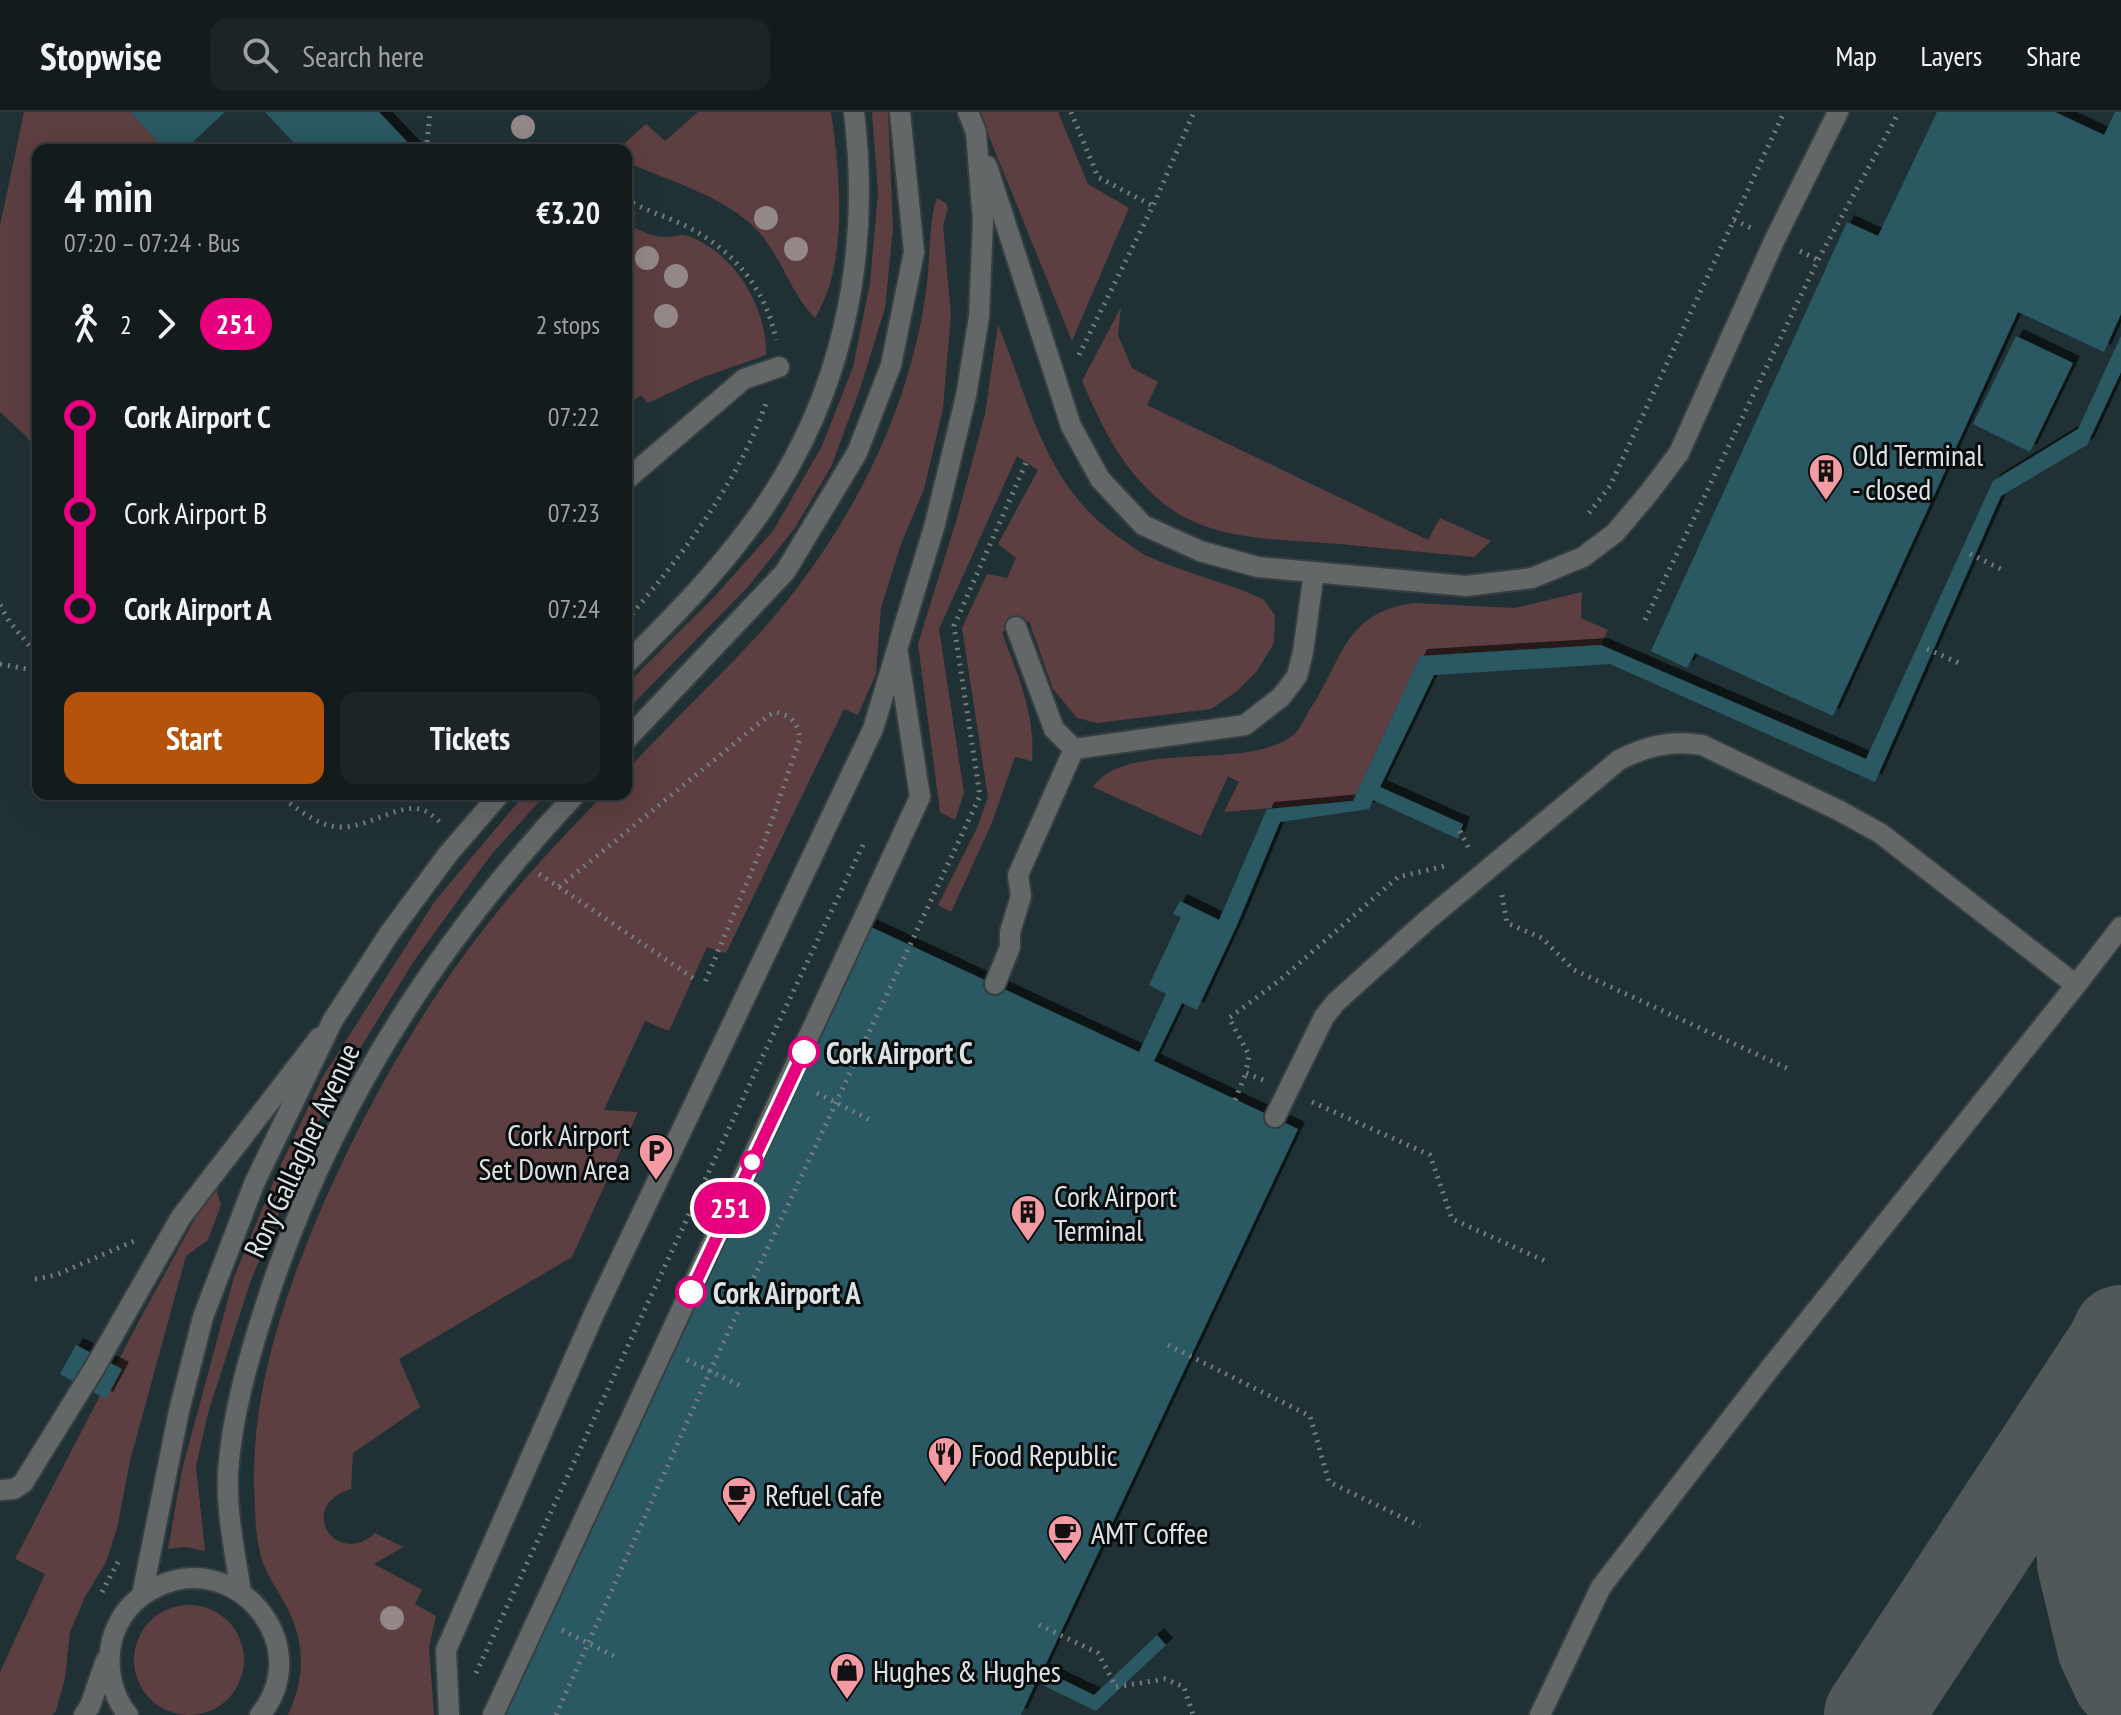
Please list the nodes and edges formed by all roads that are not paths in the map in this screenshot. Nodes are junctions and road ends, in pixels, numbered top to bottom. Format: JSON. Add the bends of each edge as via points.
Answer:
{"nodes":[{"id":1,"x":854,"y":112,"type":"edge"},
{"id":2,"x":900,"y":112,"type":"edge"},
{"id":3,"x":968,"y":112,"type":"edge"},
{"id":4,"x":1838,"y":112,"type":"edge"},
{"id":5,"x":976,"y":132,"type":"junction"},
{"id":6,"x":779,"y":367,"type":"dead end"},
{"id":7,"x":632,"y":475,"type":"edge"},
{"id":8,"x":1314,"y":572,"type":"junction"},
{"id":9,"x":1016,"y":627,"type":"dead end"},
{"id":10,"x":898,"y":650,"type":"junction"},
{"id":11,"x":632,"y":658,"type":"edge"},
{"id":12,"x":632,"y":734,"type":"edge"},
{"id":13,"x":1074,"y":749,"type":"junction"},
{"id":14,"x":495,"y":800,"type":"edge"},
{"id":15,"x":570,"y":800,"type":"edge"},
{"id":16,"x":2121,"y":927,"type":"edge"},
{"id":17,"x":995,"y":984,"type":"dead end"},
{"id":18,"x":2076,"y":985,"type":"junction"},
{"id":19,"x":333,"y":1020,"type":"junction"},
{"id":20,"x":1275,"y":1117,"type":"dead end"},
{"id":21,"x":0,"y":1490,"type":"edge"},
{"id":22,"x":241,"y":1592,"type":"junction"},
{"id":23,"x":142,"y":1595,"type":"junction"},
{"id":24,"x":109,"y":1651,"type":"junction"},
{"id":25,"x":84,"y":1715,"type":"edge"},
{"id":26,"x":128,"y":1715,"type":"edge"},
{"id":27,"x":260,"y":1715,"type":"edge"},
{"id":28,"x":449,"y":1715,"type":"edge"},
{"id":29,"x":493,"y":1715,"type":"edge"},
{"id":30,"x":1540,"y":1715,"type":"edge"}],
"edges":[{"from":1,"to":11,"type":"street","via":[[859,239],[841,337],[822,394],[804,437],[750,528]]},
{"from":2,"to":12,"type":"street","via":[[914,252],[891,365],[857,453],[785,572]]},
{"from":3,"to":5,"type":"street"},
{"from":4,"to":8,"type":"street","via":[[1679,453],[1615,533],[1583,557],[1532,578],[1479,585]]},
{"from":5,"to":8,"type":"street","via":[[1071,426],[1100,479],[1143,525],[1200,551],[1258,567]]},
{"from":5,"to":10,"type":"street","via":[[983,221],[979,317],[963,411]]},
{"from":6,"to":7,"type":"street","via":[[744,379]]},
{"from":8,"to":13,"type":"street","via":[[1297,676],[1281,697],[1245,725]]},
{"from":9,"to":13,"type":"street","via":[[1054,729]]},
{"from":10,"to":28,"type":"street","via":[[873,729],[594,1314],[446,1650]]},
{"from":10,"to":29,"type":"street","via":[[920,797]]},
{"from":13,"to":17,"type":"street","via":[[1018,875],[1021,896]]},
{"from":14,"to":19,"type":"street","name":"Rory Gallagher Avenue","via":[[389,934]]},
{"from":15,"to":22,"type":"street","name":"Rory Gallagher Avenue","via":[[509,867],[424,979],[355,1095],[297,1218],[242,1380],[235,1420],[229,1486]]},
{"from":16,"to":18,"type":"street"},
{"from":18,"to":20,"type":"street","via":[[1880,833],[1702,745],[1660,745],[1619,760],[1336,1002]]},
{"from":18,"to":30,"type":"street","via":[[1601,1587]]},
{"from":19,"to":21,"type":"street","via":[[181,1217],[23,1483]]},
{"from":19,"to":23,"type":"street","name":"Rory Gallagher Avenue","via":[[254,1184],[203,1317]]},
{"from":22,"to":23,"type":"street","name":"Rory Gallagher Avenue","via":[[217,1580],[191,1577],[165,1582]]},
{"from":22,"to":27,"type":"street","name":"Rory Gallagher Avenue","via":[[262,1610],[279,1661],[276,1687]]},
{"from":23,"to":24,"type":"street","name":"Rory Gallagher Avenue","via":[[126,1610]]},
{"from":24,"to":25,"type":"street"},
{"from":24,"to":26,"type":"street","name":"Rory Gallagher Avenue","via":[[110,1680]]}]}
